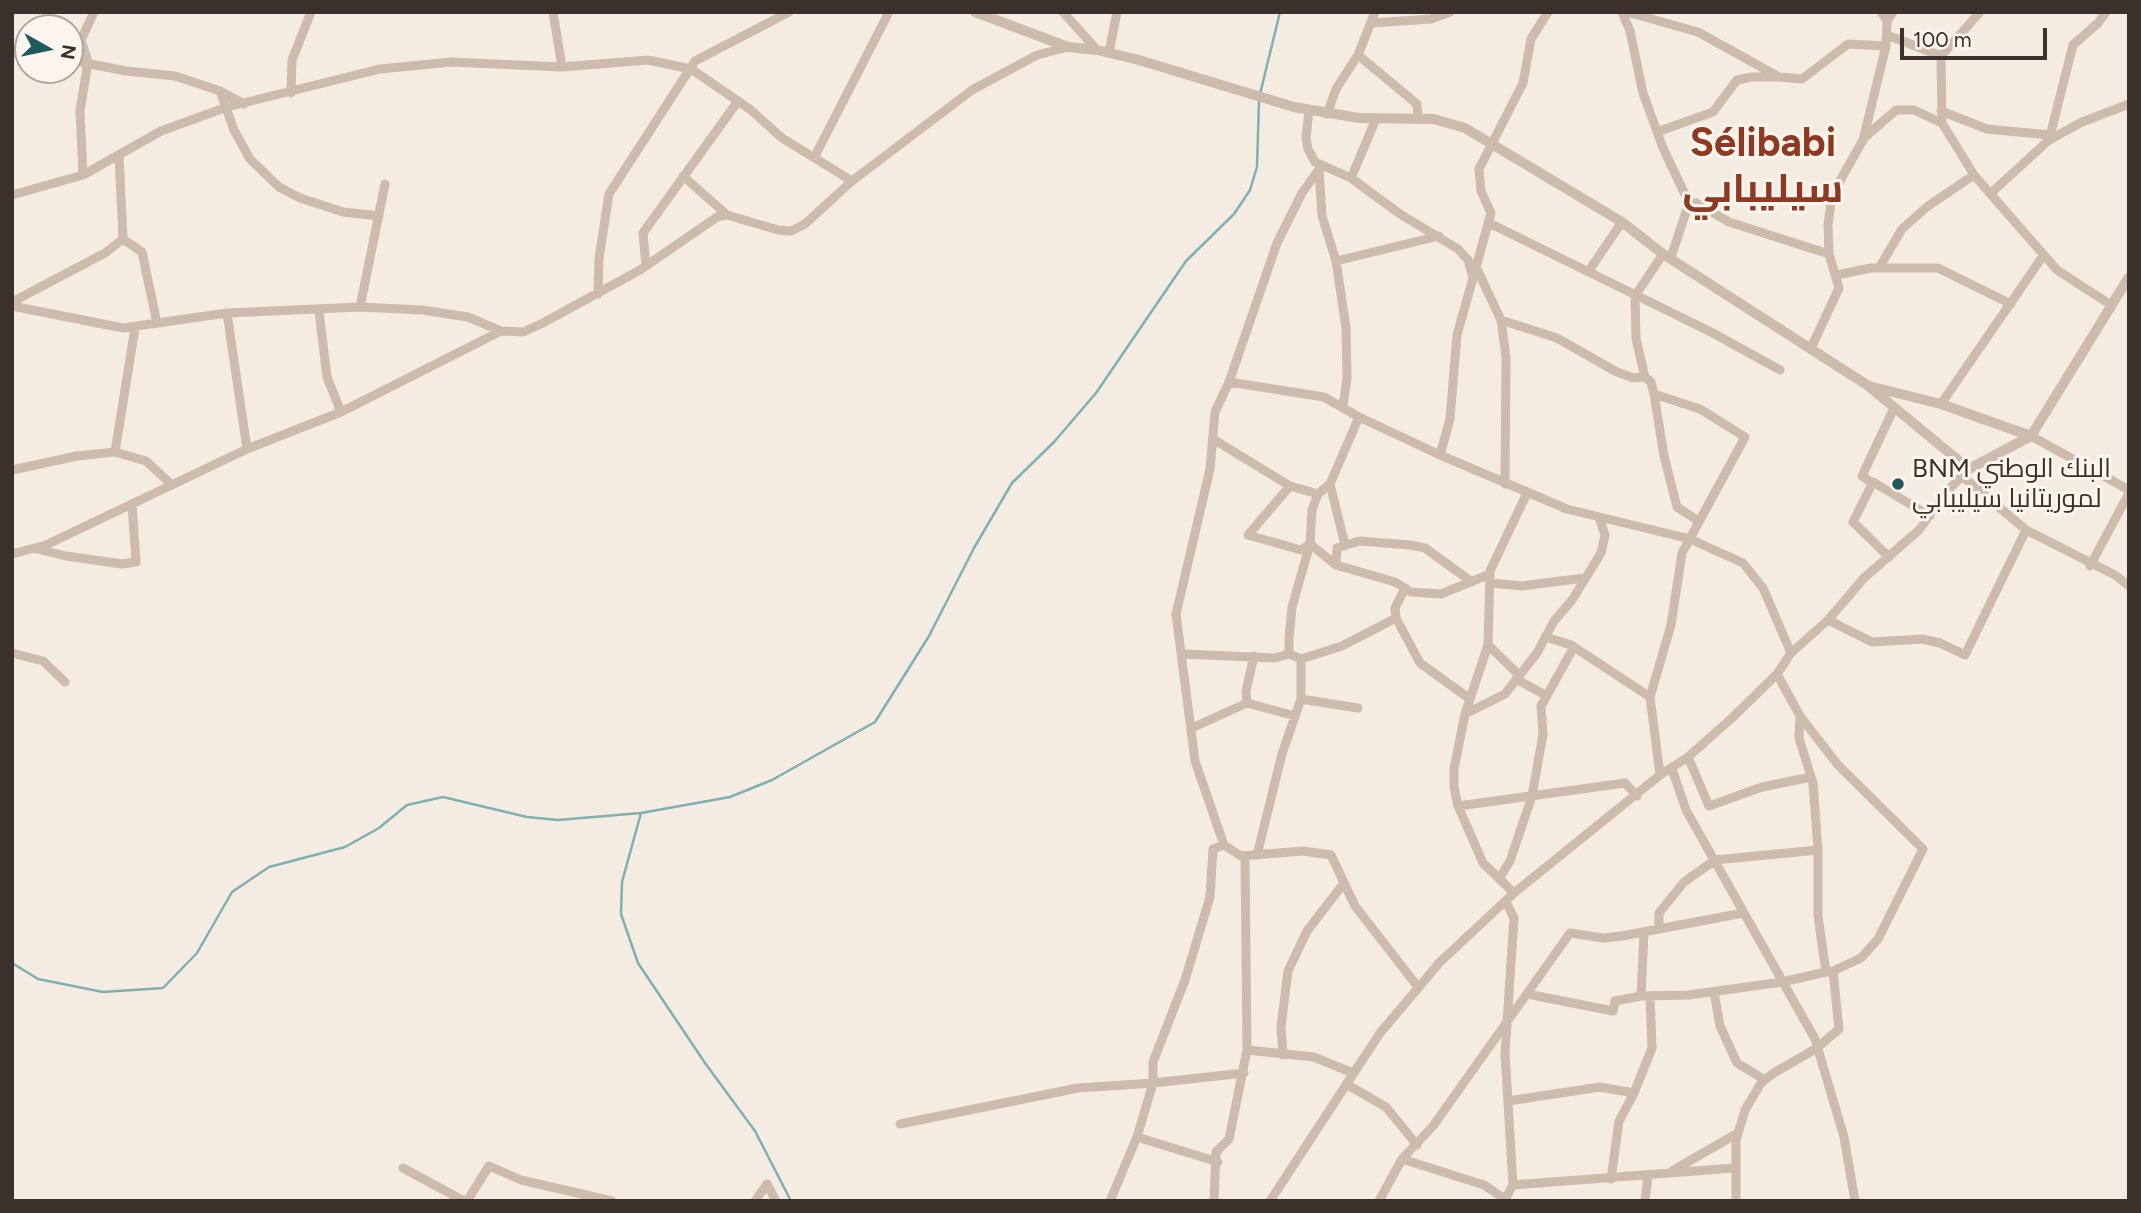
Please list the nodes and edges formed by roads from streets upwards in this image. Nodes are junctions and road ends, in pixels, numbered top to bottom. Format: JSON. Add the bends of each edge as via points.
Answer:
{"nodes":[{"id":1,"x":94,"y":12,"type":"edge"},
{"id":2,"x":311,"y":12,"type":"edge"},
{"id":3,"x":553,"y":12,"type":"edge"},
{"id":4,"x":789,"y":12,"type":"edge"},
{"id":5,"x":889,"y":12,"type":"edge"},
{"id":6,"x":975,"y":12,"type":"edge"},
{"id":7,"x":1063,"y":12,"type":"edge"},
{"id":8,"x":1117,"y":12,"type":"edge"},
{"id":9,"x":1375,"y":12,"type":"edge"},
{"id":10,"x":1450,"y":12,"type":"edge"},
{"id":11,"x":1548,"y":12,"type":"edge"},
{"id":12,"x":1624,"y":12,"type":"edge"},
{"id":13,"x":1881,"y":12,"type":"edge"},
{"id":14,"x":1980,"y":12,"type":"edge"},
{"id":15,"x":2106,"y":12,"type":"edge"},
{"id":16,"x":1890,"y":16,"type":"edge"},
{"id":17,"x":1371,"y":23,"type":"junction"},
{"id":18,"x":1887,"y":35,"type":"junction"},
{"id":19,"x":1886,"y":46,"type":"junction"},
{"id":20,"x":1068,"y":47,"type":"junction"},
{"id":21,"x":1097,"y":50,"type":"junction"},
{"id":22,"x":1108,"y":52,"type":"junction"},
{"id":23,"x":1358,"y":55,"type":"junction"},
{"id":24,"x":1941,"y":56,"type":"junction"},
{"id":25,"x":84,"y":62,"type":"edge"},
{"id":26,"x":88,"y":62,"type":"junction"},
{"id":27,"x":562,"y":67,"type":"junction"},
{"id":28,"x":691,"y":69,"type":"junction"},
{"id":29,"x":1779,"y":77,"type":"junction"},
{"id":30,"x":220,"y":91,"type":"junction"},
{"id":31,"x":291,"y":93,"type":"junction"},
{"id":32,"x":737,"y":101,"type":"junction"},
{"id":33,"x":244,"y":104,"type":"junction"},
{"id":34,"x":2129,"y":104,"type":"edge"},
{"id":35,"x":227,"y":107,"type":"junction"},
{"id":36,"x":1309,"y":110,"type":"junction"},
{"id":37,"x":1941,"y":111,"type":"junction"},
{"id":38,"x":1327,"y":114,"type":"junction"},
{"id":39,"x":1418,"y":118,"type":"junction"},
{"id":40,"x":1376,"y":119,"type":"junction"},
{"id":41,"x":1942,"y":123,"type":"junction"},
{"id":42,"x":1657,"y":132,"type":"junction"},
{"id":43,"x":2049,"y":138,"type":"junction"},
{"id":44,"x":1863,"y":140,"type":"junction"},
{"id":45,"x":1493,"y":144,"type":"junction"},
{"id":46,"x":119,"y":155,"type":"junction"},
{"id":47,"x":814,"y":156,"type":"junction"},
{"id":48,"x":1320,"y":167,"type":"junction"},
{"id":49,"x":83,"y":174,"type":"junction"},
{"id":50,"x":1974,"y":175,"type":"junction"},
{"id":51,"x":683,"y":177,"type":"junction"},
{"id":52,"x":1351,"y":178,"type":"junction"},
{"id":53,"x":852,"y":181,"type":"junction"},
{"id":54,"x":385,"y":184,"type":"dead end"},
{"id":55,"x":1991,"y":193,"type":"junction"},
{"id":56,"x":12,"y":195,"type":"edge"},
{"id":57,"x":1689,"y":203,"type":"junction"},
{"id":58,"x":727,"y":215,"type":"junction"},
{"id":59,"x":379,"y":216,"type":"junction"},
{"id":60,"x":1622,"y":222,"type":"junction"},
{"id":61,"x":1489,"y":223,"type":"junction"},
{"id":62,"x":1439,"y":236,"type":"junction"},
{"id":63,"x":124,"y":239,"type":"junction"},
{"id":64,"x":1458,"y":249,"type":"junction"},
{"id":65,"x":1479,"y":250,"type":"junction"},
{"id":66,"x":1829,"y":254,"type":"junction"},
{"id":67,"x":1667,"y":255,"type":"junction"},
{"id":68,"x":2043,"y":256,"type":"junction"},
{"id":69,"x":1336,"y":261,"type":"junction"},
{"id":70,"x":646,"y":266,"type":"junction"},
{"id":71,"x":1879,"y":268,"type":"junction"},
{"id":72,"x":1588,"y":272,"type":"junction"},
{"id":73,"x":1837,"y":275,"type":"junction"},
{"id":74,"x":2129,"y":277,"type":"edge"},
{"id":75,"x":1477,"y":279,"type":"junction"},
{"id":76,"x":598,"y":294,"type":"junction"},
{"id":77,"x":1635,"y":296,"type":"junction"},
{"id":78,"x":12,"y":304,"type":"edge"},
{"id":79,"x":2011,"y":304,"type":"junction"},
{"id":80,"x":2111,"y":305,"type":"junction"},
{"id":81,"x":360,"y":307,"type":"junction"},
{"id":82,"x":319,"y":311,"type":"junction"},
{"id":83,"x":227,"y":313,"type":"junction"},
{"id":84,"x":1502,"y":320,"type":"junction"},
{"id":85,"x":157,"y":323,"type":"junction"},
{"id":86,"x":135,"y":328,"type":"junction"},
{"id":87,"x":501,"y":331,"type":"junction"},
{"id":88,"x":1811,"y":348,"type":"junction"},
{"id":89,"x":1780,"y":370,"type":"dead end"},
{"id":90,"x":1645,"y":377,"type":"junction"},
{"id":91,"x":1229,"y":382,"type":"junction"},
{"id":92,"x":1867,"y":385,"type":"junction"},
{"id":93,"x":1654,"y":394,"type":"junction"},
{"id":94,"x":1941,"y":404,"type":"junction"},
{"id":95,"x":1343,"y":407,"type":"junction"},
{"id":96,"x":1894,"y":408,"type":"junction"},
{"id":97,"x":341,"y":412,"type":"junction"},
{"id":98,"x":1359,"y":417,"type":"junction"},
{"id":99,"x":2031,"y":436,"type":"junction"},
{"id":100,"x":1213,"y":439,"type":"junction"},
{"id":101,"x":247,"y":449,"type":"junction"},
{"id":102,"x":116,"y":452,"type":"junction"},
{"id":103,"x":1440,"y":455,"type":"junction"},
{"id":104,"x":12,"y":470,"type":"edge"},
{"id":105,"x":1966,"y":472,"type":"junction"},
{"id":106,"x":1872,"y":483,"type":"junction"},
{"id":107,"x":1330,"y":484,"type":"junction"},
{"id":108,"x":1505,"y":484,"type":"junction"},
{"id":109,"x":172,"y":485,"type":"junction"},
{"id":110,"x":1290,"y":486,"type":"junction"},
{"id":111,"x":2129,"y":492,"type":"edge"},
{"id":112,"x":1527,"y":493,"type":"junction"},
{"id":113,"x":1318,"y":494,"type":"junction"},
{"id":114,"x":132,"y":504,"type":"junction"},
{"id":115,"x":1930,"y":516,"type":"junction"},
{"id":116,"x":1599,"y":517,"type":"junction"},
{"id":117,"x":1698,"y":520,"type":"junction"},
{"id":118,"x":2026,"y":530,"type":"junction"},
{"id":119,"x":1690,"y":539,"type":"junction"},
{"id":120,"x":1310,"y":544,"type":"junction"},
{"id":121,"x":1345,"y":545,"type":"junction"},
{"id":122,"x":36,"y":548,"type":"junction"},
{"id":123,"x":12,"y":554,"type":"edge"},
{"id":124,"x":1889,"y":557,"type":"junction"},
{"id":125,"x":1336,"y":565,"type":"junction"},
{"id":126,"x":2090,"y":566,"type":"junction"},
{"id":127,"x":1584,"y":578,"type":"junction"},
{"id":128,"x":1490,"y":579,"type":"junction"},
{"id":129,"x":1472,"y":582,"type":"junction"},
{"id":130,"x":2129,"y":586,"type":"edge"},
{"id":131,"x":1405,"y":589,"type":"junction"},
{"id":132,"x":1396,"y":618,"type":"junction"},
{"id":133,"x":1828,"y":620,"type":"junction"},
{"id":134,"x":1546,"y":637,"type":"junction"},
{"id":135,"x":1488,"y":645,"type":"junction"},
{"id":136,"x":1574,"y":647,"type":"junction"},
{"id":137,"x":12,"y":653,"type":"edge"},
{"id":138,"x":1791,"y":653,"type":"junction"},
{"id":139,"x":1183,"y":654,"type":"junction"},
{"id":140,"x":1289,"y":654,"type":"junction"},
{"id":141,"x":1254,"y":656,"type":"junction"},
{"id":142,"x":1301,"y":659,"type":"junction"},
{"id":143,"x":1777,"y":674,"type":"junction"},
{"id":144,"x":1518,"y":677,"type":"junction"},
{"id":145,"x":65,"y":682,"type":"dead end"},
{"id":146,"x":1547,"y":696,"type":"junction"},
{"id":147,"x":1650,"y":697,"type":"junction"},
{"id":148,"x":1301,"y":699,"type":"junction"},
{"id":149,"x":1470,"y":699,"type":"junction"},
{"id":150,"x":1247,"y":703,"type":"junction"},
{"id":151,"x":1357,"y":708,"type":"dead end"},
{"id":152,"x":1465,"y":714,"type":"junction"},
{"id":153,"x":1295,"y":716,"type":"junction"},
{"id":154,"x":1800,"y":716,"type":"junction"},
{"id":155,"x":1192,"y":728,"type":"junction"},
{"id":156,"x":1688,"y":757,"type":"junction"},
{"id":157,"x":1672,"y":769,"type":"junction"},
{"id":158,"x":1661,"y":775,"type":"junction"},
{"id":159,"x":1811,"y":777,"type":"junction"},
{"id":160,"x":1532,"y":796,"type":"junction"},
{"id":161,"x":1637,"y":796,"type":"junction"},
{"id":162,"x":1458,"y":806,"type":"junction"},
{"id":163,"x":1224,"y":845,"type":"junction"},
{"id":164,"x":1818,"y":850,"type":"junction"},
{"id":165,"x":1256,"y":855,"type":"junction"},
{"id":166,"x":1245,"y":856,"type":"junction"},
{"id":167,"x":1715,"y":860,"type":"junction"},
{"id":168,"x":1499,"y":879,"type":"junction"},
{"id":169,"x":1344,"y":883,"type":"junction"},
{"id":170,"x":1514,"y":893,"type":"junction"},
{"id":171,"x":1506,"y":902,"type":"junction"},
{"id":172,"x":1743,"y":912,"type":"junction"},
{"id":173,"x":1659,"y":929,"type":"junction"},
{"id":174,"x":1644,"y":932,"type":"junction"},
{"id":175,"x":1830,"y":971,"type":"junction"},
{"id":176,"x":1782,"y":982,"type":"junction"},
{"id":177,"x":1418,"y":987,"type":"junction"},
{"id":178,"x":1714,"y":992,"type":"junction"},
{"id":179,"x":1527,"y":994,"type":"junction"},
{"id":180,"x":1646,"y":996,"type":"junction"},
{"id":181,"x":1507,"y":1018,"type":"junction"},
{"id":182,"x":1817,"y":1048,"type":"junction"},
{"id":183,"x":1247,"y":1050,"type":"junction"},
{"id":184,"x":1283,"y":1055,"type":"junction"},
{"id":185,"x":1244,"y":1073,"type":"junction"},
{"id":186,"x":1353,"y":1073,"type":"junction"},
{"id":187,"x":1765,"y":1080,"type":"junction"},
{"id":188,"x":1153,"y":1083,"type":"junction"},
{"id":189,"x":1346,"y":1084,"type":"junction"},
{"id":190,"x":1634,"y":1093,"type":"junction"},
{"id":191,"x":1508,"y":1101,"type":"junction"},
{"id":192,"x":900,"y":1124,"type":"dead end"},
{"id":193,"x":1738,"y":1133,"type":"junction"},
{"id":194,"x":1138,"y":1136,"type":"junction"},
{"id":195,"x":1417,"y":1145,"type":"junction"},
{"id":196,"x":1402,"y":1159,"type":"junction"},
{"id":197,"x":1218,"y":1162,"type":"junction"},
{"id":198,"x":403,"y":1168,"type":"dead end"},
{"id":199,"x":1734,"y":1168,"type":"junction"},
{"id":200,"x":1667,"y":1173,"type":"junction"},
{"id":201,"x":1648,"y":1175,"type":"junction"},
{"id":202,"x":1611,"y":1179,"type":"junction"},
{"id":203,"x":1513,"y":1185,"type":"junction"},
{"id":204,"x":1504,"y":1200,"type":"edge"},
{"id":205,"x":465,"y":1201,"type":"edge"},
{"id":206,"x":612,"y":1201,"type":"edge"},
{"id":207,"x":755,"y":1201,"type":"edge"},
{"id":208,"x":776,"y":1201,"type":"edge"},
{"id":209,"x":1110,"y":1201,"type":"edge"},
{"id":210,"x":1214,"y":1201,"type":"edge"},
{"id":211,"x":1270,"y":1201,"type":"edge"},
{"id":212,"x":1378,"y":1201,"type":"edge"},
{"id":213,"x":1645,"y":1201,"type":"edge"},
{"id":214,"x":1736,"y":1201,"type":"edge"},
{"id":215,"x":1855,"y":1201,"type":"edge"}],
"edges":[{"from":1,"to":26,"type":"street","via":[[81,40]]},
{"from":2,"to":31,"type":"street","via":[[292,60]]},
{"from":3,"to":27,"type":"street"},
{"from":4,"to":28,"type":"street","via":[[695,61]]},
{"from":5,"to":47,"type":"street"},
{"from":6,"to":20,"type":"street"},
{"from":7,"to":21,"type":"street"},
{"from":8,"to":22,"type":"street"},
{"from":9,"to":17,"type":"street"},
{"from":10,"to":17,"type":"street","via":[[1431,19]]},
{"from":11,"to":45,"type":"street","via":[[1531,39],[1523,83]]},
{"from":12,"to":29,"type":"street","via":[[1698,32]]},
{"from":12,"to":42,"type":"street","via":[[1637,74]]},
{"from":13,"to":16,"type":"street"},
{"from":14,"to":24,"type":"street"},
{"from":15,"to":43,"type":"street","via":[[2073,45]]},
{"from":16,"to":18,"type":"street"},
{"from":17,"to":23,"type":"street"},
{"from":18,"to":19,"type":"street"},
{"from":18,"to":24,"type":"street"},
{"from":19,"to":29,"type":"street","via":[[1848,44],[1802,79]]},
{"from":19,"to":44,"type":"street"},
{"from":20,"to":21,"type":"street"},
{"from":20,"to":53,"type":"street","via":[[1037,55],[972,90]]},
{"from":21,"to":22,"type":"street"},
{"from":22,"to":36,"type":"street"},
{"from":23,"to":38,"type":"street","via":[[1336,89]]},
{"from":23,"to":39,"type":"street","via":[[1417,104]]},
{"from":24,"to":37,"type":"street"},
{"from":25,"to":26,"type":"street"},
{"from":26,"to":30,"type":"street","via":[[127,71],[161,72]]},
{"from":26,"to":49,"type":"street","via":[[80,111]]},
{"from":27,"to":28,"type":"street","via":[[648,60]]},
{"from":27,"to":31,"type":"street","via":[[451,62],[380,69]]},
{"from":28,"to":32,"type":"street"},
{"from":28,"to":76,"type":"street","via":[[609,194]]},
{"from":29,"to":42,"type":"street","via":[[1737,80],[1713,112]]},
{"from":30,"to":33,"type":"street"},
{"from":30,"to":35,"type":"street"},
{"from":31,"to":33,"type":"street"},
{"from":32,"to":47,"type":"street","via":[[782,138]]},
{"from":32,"to":51,"type":"street"},
{"from":33,"to":35,"type":"street"},
{"from":34,"to":43,"type":"street"},
{"from":35,"to":46,"type":"street","via":[[161,131]]},
{"from":35,"to":59,"type":"street","via":[[250,159],[279,187],[343,212]]},
{"from":36,"to":38,"type":"street"},
{"from":36,"to":48,"type":"street","via":[[1308,149]]},
{"from":37,"to":41,"type":"street"},
{"from":37,"to":43,"type":"street","via":[[1987,129]]},
{"from":38,"to":40,"type":"street"},
{"from":39,"to":40,"type":"street"},
{"from":39,"to":45,"type":"street","via":[[1449,121]]},
{"from":40,"to":52,"type":"street"},
{"from":41,"to":44,"type":"street","via":[[1914,110],[1896,110]]},
{"from":41,"to":50,"type":"street"},
{"from":42,"to":57,"type":"street"},
{"from":43,"to":55,"type":"street"},
{"from":44,"to":66,"type":"street","via":[[1832,195]]},
{"from":45,"to":60,"type":"street"},
{"from":45,"to":61,"type":"street","via":[[1479,169],[1481,191],[1491,213]]},
{"from":46,"to":49,"type":"street"},
{"from":46,"to":63,"type":"street"},
{"from":47,"to":53,"type":"street"},
{"from":48,"to":52,"type":"street"},
{"from":48,"to":69,"type":"street","via":[[1322,216]]},
{"from":48,"to":91,"type":"street","via":[[1277,243]]},
{"from":49,"to":56,"type":"street"},
{"from":50,"to":55,"type":"street"},
{"from":50,"to":71,"type":"street","via":[[1902,229]]},
{"from":51,"to":58,"type":"street"},
{"from":51,"to":70,"type":"street","via":[[643,233]]},
{"from":52,"to":62,"type":"street"},
{"from":53,"to":58,"type":"street","via":[[791,231]]},
{"from":54,"to":59,"type":"street"},
{"from":55,"to":68,"type":"street"},
{"from":57,"to":66,"type":"street","via":[[1729,222]]},
{"from":57,"to":67,"type":"street"},
{"from":58,"to":70,"type":"street","via":[[705,223]]},
{"from":59,"to":81,"type":"street"},
{"from":60,"to":67,"type":"street"},
{"from":60,"to":72,"type":"street"},
{"from":61,"to":65,"type":"street"},
{"from":61,"to":72,"type":"street"},
{"from":62,"to":64,"type":"street"},
{"from":62,"to":69,"type":"street"},
{"from":63,"to":78,"type":"street"},
{"from":63,"to":85,"type":"street","via":[[142,252]]},
{"from":64,"to":65,"type":"street"},
{"from":64,"to":75,"type":"street"},
{"from":65,"to":75,"type":"street"},
{"from":66,"to":73,"type":"street"},
{"from":67,"to":77,"type":"street"},
{"from":67,"to":88,"type":"street"},
{"from":68,"to":79,"type":"street"},
{"from":68,"to":80,"type":"street"},
{"from":69,"to":95,"type":"street","via":[[1346,328]]},
{"from":70,"to":76,"type":"street"},
{"from":71,"to":73,"type":"street"},
{"from":71,"to":79,"type":"street","via":[[1938,268]]},
{"from":72,"to":77,"type":"street"},
{"from":73,"to":88,"type":"street","via":[[1839,288]]},
{"from":74,"to":80,"type":"street"},
{"from":75,"to":84,"type":"street"},
{"from":75,"to":103,"type":"street","via":[[1457,335],[1450,419]]},
{"from":76,"to":87,"type":"street","via":[[523,332]]},
{"from":77,"to":89,"type":"street"},
{"from":77,"to":90,"type":"street","via":[[1636,339]]},
{"from":78,"to":86,"type":"street","via":[[105,327]]},
{"from":79,"to":94,"type":"street"},
{"from":80,"to":99,"type":"street"},
{"from":81,"to":82,"type":"street"},
{"from":81,"to":87,"type":"street","via":[[441,312]]},
{"from":82,"to":83,"type":"street"},
{"from":82,"to":97,"type":"street","via":[[327,377]]},
{"from":83,"to":85,"type":"street"},
{"from":83,"to":101,"type":"street"},
{"from":84,"to":90,"type":"street","via":[[1557,338],[1624,374]]},
{"from":84,"to":108,"type":"street"},
{"from":85,"to":86,"type":"street"},
{"from":86,"to":102,"type":"street"},
{"from":87,"to":97,"type":"street"},
{"from":88,"to":92,"type":"street"},
{"from":90,"to":93,"type":"street"},
{"from":91,"to":95,"type":"street","via":[[1299,391]]},
{"from":91,"to":100,"type":"street","via":[[1215,412]]},
{"from":92,"to":94,"type":"street"},
{"from":92,"to":96,"type":"street"},
{"from":93,"to":117,"type":"street","via":[[1677,507]]},
{"from":93,"to":117,"type":"street","via":[[1700,409],[1745,437]]},
{"from":94,"to":99,"type":"street"},
{"from":95,"to":98,"type":"street"},
{"from":96,"to":105,"type":"street"},
{"from":96,"to":106,"type":"street","via":[[1862,476]]},
{"from":97,"to":101,"type":"street"},
{"from":98,"to":103,"type":"street"},
{"from":98,"to":107,"type":"street"},
{"from":99,"to":105,"type":"street"},
{"from":99,"to":111,"type":"street"},
{"from":100,"to":110,"type":"street"},
{"from":100,"to":139,"type":"street","via":[[1176,614]]},
{"from":101,"to":109,"type":"street"},
{"from":102,"to":104,"type":"street"},
{"from":102,"to":109,"type":"street","via":[[146,461]]},
{"from":103,"to":108,"type":"street"},
{"from":105,"to":115,"type":"street"},
{"from":105,"to":118,"type":"street"},
{"from":106,"to":115,"type":"street"},
{"from":106,"to":124,"type":"street","via":[[1853,522]]},
{"from":107,"to":113,"type":"street"},
{"from":107,"to":121,"type":"street"},
{"from":108,"to":112,"type":"street"},
{"from":109,"to":114,"type":"street"},
{"from":110,"to":113,"type":"street"},
{"from":110,"to":120,"type":"street","via":[[1248,535],[1301,550]]},
{"from":111,"to":126,"type":"street"},
{"from":112,"to":116,"type":"street"},
{"from":112,"to":128,"type":"street","via":[[1511,521]]},
{"from":113,"to":120,"type":"street"},
{"from":114,"to":122,"type":"street"},
{"from":114,"to":122,"type":"street","via":[[136,562],[122,564]]},
{"from":115,"to":124,"type":"street"},
{"from":116,"to":119,"type":"street"},
{"from":116,"to":127,"type":"street","via":[[1605,535],[1601,553]]},
{"from":117,"to":119,"type":"street"},
{"from":118,"to":126,"type":"street"},
{"from":118,"to":133,"type":"street","via":[[1965,655],[1922,639],[1871,642]]},
{"from":119,"to":138,"type":"street","via":[[1743,563],[1763,588]]},
{"from":119,"to":147,"type":"street","via":[[1682,553],[1671,625]]},
{"from":120,"to":125,"type":"street"},
{"from":120,"to":140,"type":"street","via":[[1292,607]]},
{"from":121,"to":125,"type":"street","via":[[1337,548]]},
{"from":121,"to":129,"type":"street","via":[[1359,541],[1425,548]]},
{"from":122,"to":123,"type":"street"},
{"from":124,"to":133,"type":"street"},
{"from":125,"to":131,"type":"street"},
{"from":126,"to":130,"type":"street"},
{"from":127,"to":128,"type":"street","via":[[1522,586]]},
{"from":127,"to":134,"type":"street"},
{"from":128,"to":129,"type":"street"},
{"from":128,"to":135,"type":"street"},
{"from":129,"to":131,"type":"street","via":[[1441,594]]},
{"from":131,"to":132,"type":"street","via":[[1395,608]]},
{"from":132,"to":142,"type":"street","via":[[1342,646]]},
{"from":132,"to":149,"type":"street","via":[[1420,663]]},
{"from":133,"to":138,"type":"street"},
{"from":134,"to":136,"type":"street"},
{"from":134,"to":144,"type":"street"},
{"from":135,"to":144,"type":"street"},
{"from":135,"to":149,"type":"street"},
{"from":136,"to":146,"type":"street"},
{"from":136,"to":147,"type":"street"},
{"from":137,"to":145,"type":"street","via":[[43,661]]},
{"from":138,"to":143,"type":"street"},
{"from":139,"to":141,"type":"street"},
{"from":139,"to":155,"type":"street"},
{"from":140,"to":141,"type":"street"},
{"from":140,"to":142,"type":"street"},
{"from":141,"to":150,"type":"street"},
{"from":142,"to":148,"type":"street"},
{"from":143,"to":154,"type":"street"},
{"from":143,"to":156,"type":"street"},
{"from":144,"to":146,"type":"street"},
{"from":144,"to":152,"type":"street","via":[[1505,694]]},
{"from":146,"to":160,"type":"street","via":[[1541,706],[1539,765]]},
{"from":147,"to":158,"type":"street"},
{"from":148,"to":151,"type":"street"},
{"from":148,"to":153,"type":"street"},
{"from":149,"to":152,"type":"street"},
{"from":150,"to":153,"type":"street"},
{"from":150,"to":155,"type":"street"},
{"from":152,"to":162,"type":"street","via":[[1454,769]]},
{"from":153,"to":165,"type":"street"},
{"from":154,"to":159,"type":"street","via":[[1799,738]]},
{"from":154,"to":175,"type":"street","via":[[1838,765],[1923,849],[1878,939],[1861,958]]},
{"from":155,"to":163,"type":"street","via":[[1195,761]]},
{"from":156,"to":157,"type":"street"},
{"from":156,"to":159,"type":"street","via":[[1709,806],[1762,787]]},
{"from":157,"to":158,"type":"street"},
{"from":157,"to":167,"type":"street","via":[[1686,810]]},
{"from":158,"to":161,"type":"street"},
{"from":159,"to":164,"type":"street"},
{"from":160,"to":161,"type":"street","via":[[1625,783]]},
{"from":160,"to":162,"type":"street"},
{"from":160,"to":168,"type":"street","via":[[1510,861]]},
{"from":161,"to":170,"type":"street"},
{"from":162,"to":168,"type":"street","via":[[1483,863]]},
{"from":163,"to":166,"type":"street"},
{"from":163,"to":188,"type":"street","via":[[1213,849],[1210,897],[1153,1062]]},
{"from":164,"to":167,"type":"street"},
{"from":164,"to":175,"type":"street","via":[[1818,916]]},
{"from":165,"to":166,"type":"street"},
{"from":165,"to":169,"type":"street","via":[[1303,851],[1331,855]]},
{"from":166,"to":183,"type":"street"},
{"from":167,"to":172,"type":"street"},
{"from":167,"to":173,"type":"street","via":[[1684,882],[1659,913]]},
{"from":168,"to":170,"type":"street"},
{"from":169,"to":177,"type":"street","via":[[1355,906]]},
{"from":169,"to":184,"type":"street","via":[[1307,931],[1289,971],[1281,1027]]},
{"from":170,"to":171,"type":"street"},
{"from":171,"to":177,"type":"street"},
{"from":171,"to":181,"type":"street","via":[[1514,918]]},
{"from":172,"to":173,"type":"street"},
{"from":172,"to":176,"type":"street"},
{"from":173,"to":174,"type":"street"},
{"from":174,"to":179,"type":"street","via":[[1603,937],[1570,933]]},
{"from":174,"to":180,"type":"street"},
{"from":175,"to":176,"type":"street"},
{"from":175,"to":182,"type":"street","via":[[1839,1029]]},
{"from":176,"to":178,"type":"street"},
{"from":176,"to":182,"type":"street"},
{"from":177,"to":186,"type":"street"},
{"from":178,"to":180,"type":"street"},
{"from":178,"to":187,"type":"street","via":[[1720,1026],[1737,1063]]},
{"from":179,"to":180,"type":"street","via":[[1613,1011],[1615,1001]]},
{"from":179,"to":181,"type":"street"},
{"from":180,"to":190,"type":"street","via":[[1652,1048]]},
{"from":181,"to":191,"type":"street"},
{"from":181,"to":195,"type":"street"},
{"from":182,"to":187,"type":"street"},
{"from":182,"to":215,"type":"street","via":[[1844,1137]]},
{"from":183,"to":184,"type":"street"},
{"from":183,"to":185,"type":"street"},
{"from":184,"to":186,"type":"street","via":[[1314,1057]]},
{"from":185,"to":188,"type":"street"},
{"from":185,"to":197,"type":"street","via":[[1228,1139],[1216,1152]]},
{"from":186,"to":189,"type":"street"},
{"from":187,"to":193,"type":"street","via":[[1745,1110]]},
{"from":188,"to":192,"type":"street","via":[[1078,1088]]},
{"from":188,"to":194,"type":"street"},
{"from":189,"to":195,"type":"street","via":[[1387,1107]]},
{"from":189,"to":211,"type":"street"},
{"from":190,"to":191,"type":"street","via":[[1600,1087]]},
{"from":190,"to":202,"type":"street","via":[[1619,1121]]},
{"from":191,"to":203,"type":"street"},
{"from":193,"to":199,"type":"street"},
{"from":193,"to":200,"type":"street"},
{"from":194,"to":197,"type":"street"},
{"from":194,"to":209,"type":"street"},
{"from":195,"to":196,"type":"street"},
{"from":196,"to":204,"type":"street","via":[[1484,1185]]},
{"from":196,"to":212,"type":"street"},
{"from":197,"to":210,"type":"street"},
{"from":198,"to":205,"type":"street"},
{"from":199,"to":200,"type":"street"},
{"from":199,"to":214,"type":"street"},
{"from":200,"to":201,"type":"street"},
{"from":201,"to":202,"type":"street"},
{"from":201,"to":213,"type":"street"},
{"from":202,"to":203,"type":"street"},
{"from":203,"to":204,"type":"street"},
{"from":205,"to":206,"type":"street","via":[[489,1166],[521,1180]]},
{"from":207,"to":208,"type":"street","via":[[766,1184]]}]}
